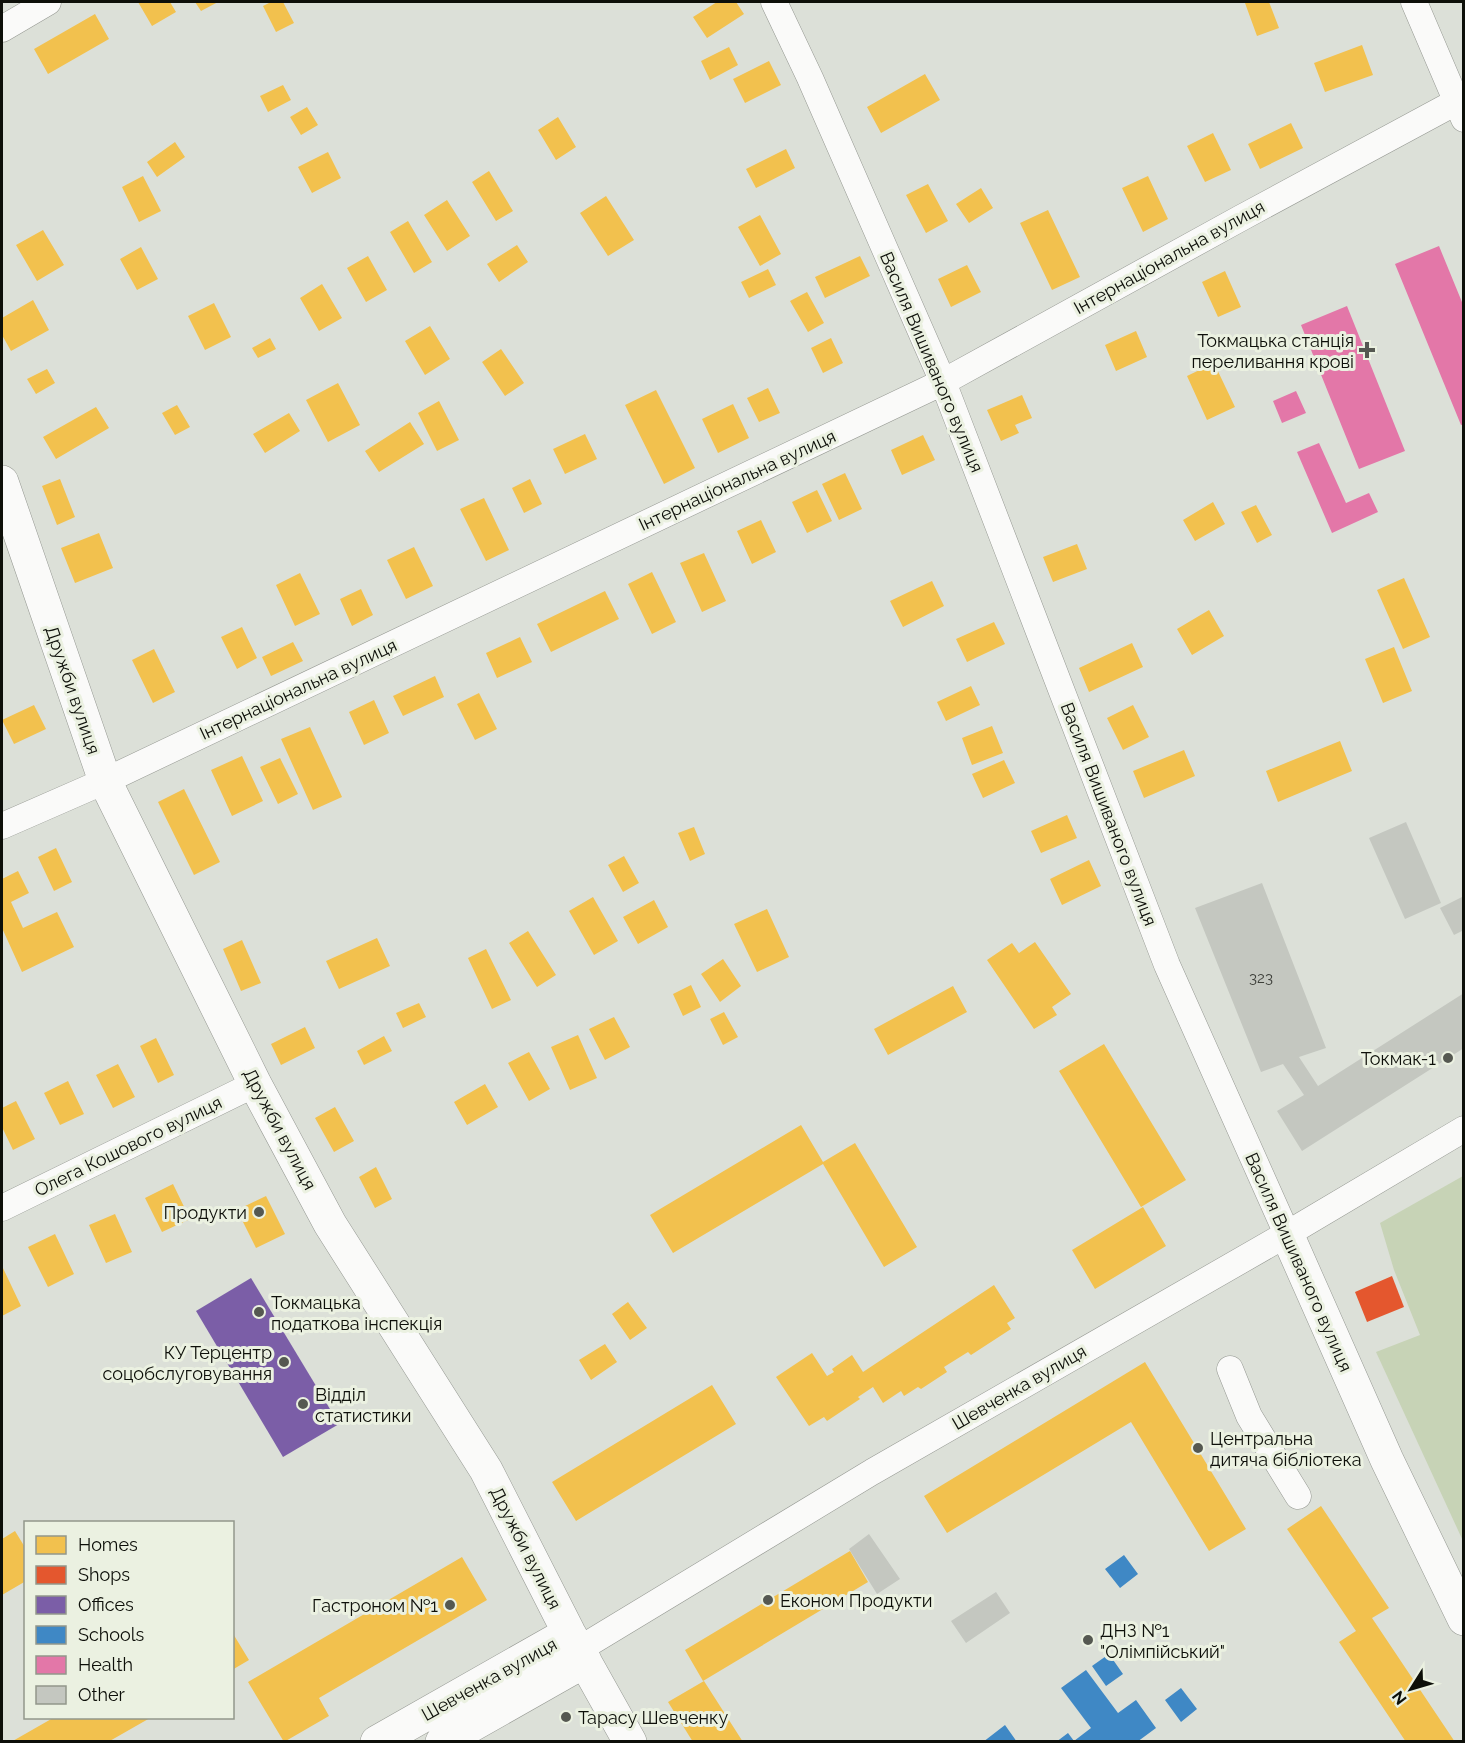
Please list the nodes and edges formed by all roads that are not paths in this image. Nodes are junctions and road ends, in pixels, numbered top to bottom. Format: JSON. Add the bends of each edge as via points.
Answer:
{"nodes":[{"id":1,"x":48,"y":2,"type":"edge"},
{"id":2,"x":774,"y":2,"type":"edge"},
{"id":3,"x":1414,"y":2,"type":"edge"},
{"id":4,"x":2,"y":29,"type":"edge"},
{"id":5,"x":1460,"y":111,"type":"edge"},
{"id":6,"x":943,"y":382,"type":"junction"},
{"id":7,"x":2,"y":482,"type":"edge"},
{"id":8,"x":105,"y":781,"type":"junction"},
{"id":9,"x":2,"y":826,"type":"edge"},
{"id":10,"x":255,"y":1084,"type":"junction"},
{"id":11,"x":1464,"y":1129,"type":"edge"},
{"id":12,"x":2,"y":1208,"type":"edge"},
{"id":13,"x":1287,"y":1234,"type":"junction"},
{"id":14,"x":1230,"y":1369,"type":"dead end"},
{"id":15,"x":1298,"y":1496,"type":"dead end"},
{"id":16,"x":1464,"y":1619,"type":"edge"},
{"id":17,"x":577,"y":1648,"type":"junction"},
{"id":18,"x":377,"y":1742,"type":"edge"},
{"id":19,"x":442,"y":1742,"type":"edge"},
{"id":20,"x":630,"y":1742,"type":"edge"}],
"edges":[{"from":1,"to":4,"type":"street"},
{"from":2,"to":6,"type":"street","name":"Василя Вишиваного вулиця"},
{"from":3,"to":5,"type":"street"},
{"from":5,"to":6,"type":"street","name":"Інтернаціональна вулиця","via":[[1220,229]]},
{"from":6,"to":8,"type":"street","name":"Інтернаціональна вулиця"},
{"from":6,"to":13,"type":"street","name":"Василя Вишиваного вулиця","via":[[1167,965]]},
{"from":7,"to":8,"type":"street","name":"Дружби вулиця"},
{"from":8,"to":9,"type":"street","name":"Інтернаціональна вулиця"},
{"from":8,"to":10,"type":"street","name":"Дружби вулиця"},
{"from":10,"to":12,"type":"street","name":"Олега Кошового вулиця"},
{"from":10,"to":17,"type":"street","name":"Дружби вулиця","via":[[330,1224],[486,1470]]},
{"from":11,"to":13,"type":"street","name":"Шевченка вулиця"},
{"from":13,"to":16,"type":"street","name":"Василя Вишиваного вулиця","via":[[1387,1461]]},
{"from":13,"to":17,"type":"street","name":"Шевченка вулиця","via":[[872,1472]]},
{"from":14,"to":15,"type":"street","via":[[1249,1416]]},
{"from":17,"to":18,"type":"street","name":"Шевченка вулиця"},
{"from":17,"to":19,"type":"street","name":"Шевченка вулиця"},
{"from":17,"to":20,"type":"street","name":"Дружби вулиця"}]}
